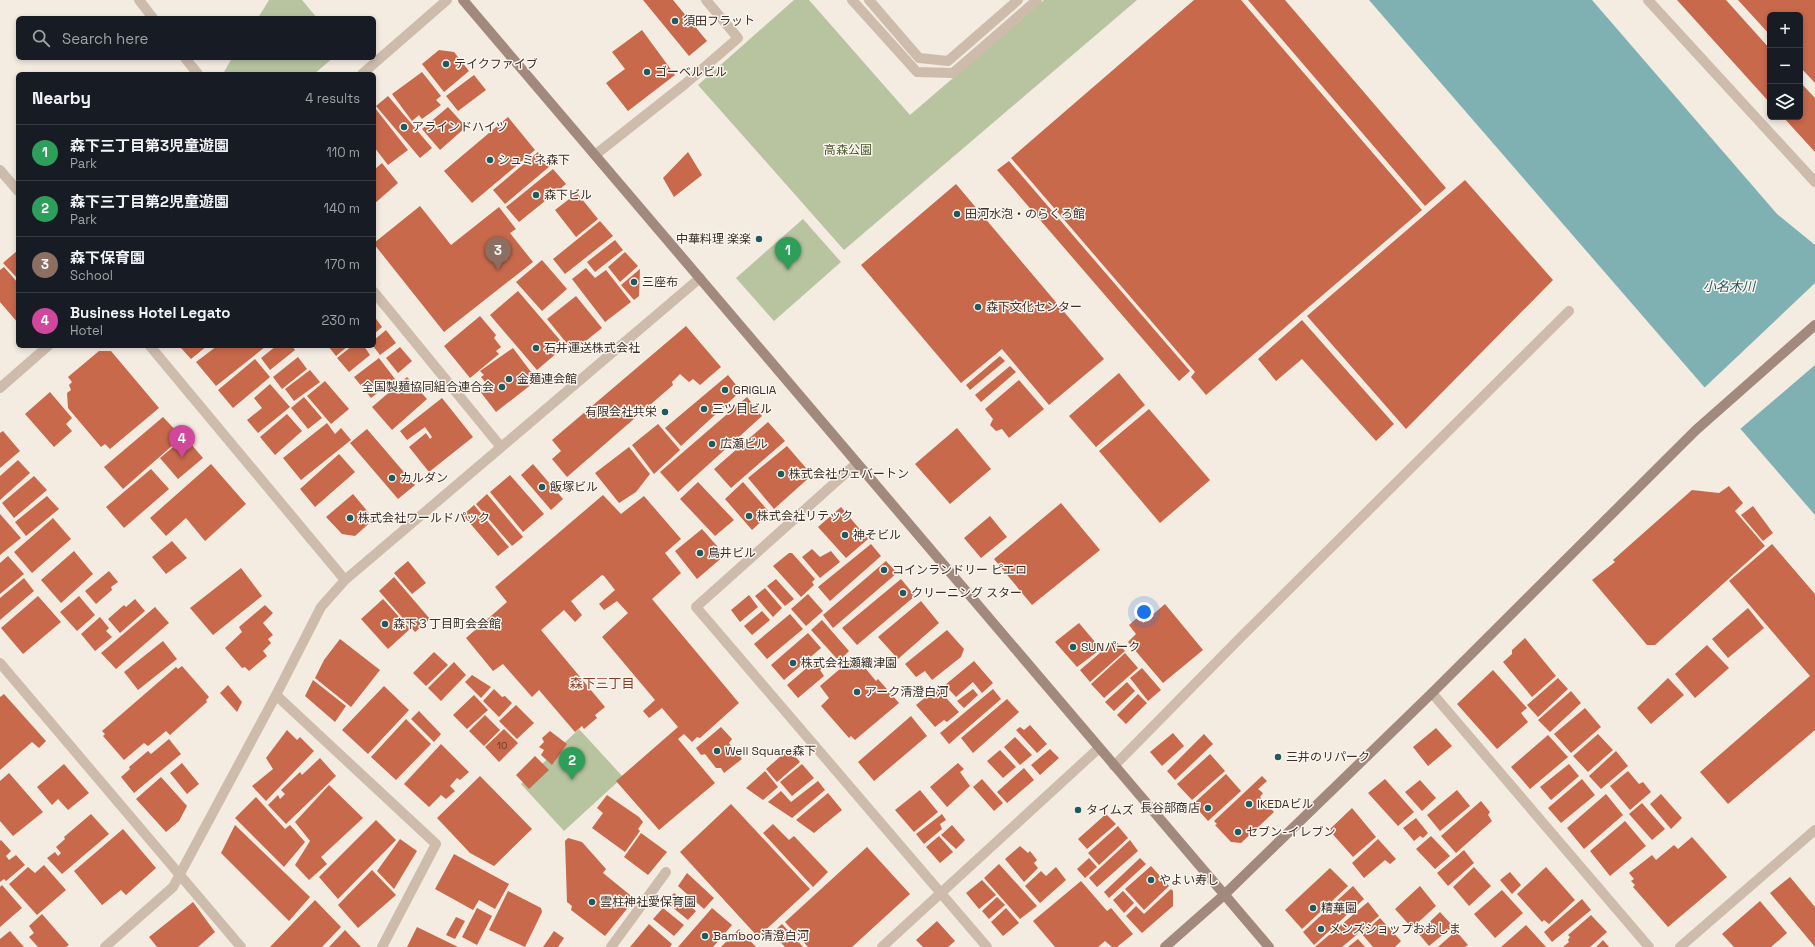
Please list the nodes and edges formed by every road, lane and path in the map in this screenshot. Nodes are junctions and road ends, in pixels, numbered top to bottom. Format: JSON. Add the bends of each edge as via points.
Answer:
{"nodes":[{"id":1,"x":139,"y":0,"type":"edge"},
{"id":2,"x":447,"y":0,"type":"edge"},
{"id":3,"x":463,"y":0,"type":"edge"},
{"id":4,"x":706,"y":0,"type":"edge"},
{"id":5,"x":852,"y":0,"type":"edge"},
{"id":6,"x":869,"y":0,"type":"edge"},
{"id":7,"x":1018,"y":0,"type":"edge"},
{"id":8,"x":1036,"y":0,"type":"edge"},
{"id":9,"x":1648,"y":0,"type":"edge"},
{"id":10,"x":151,"y":16,"type":"edge"},
{"id":11,"x":187,"y":60,"type":"edge"},
{"id":12,"x":196,"y":72,"type":"edge"},
{"id":13,"x":364,"y":72,"type":"edge"},
{"id":14,"x":595,"y":155,"type":"junction"},
{"id":15,"x":0,"y":170,"type":"edge"},
{"id":16,"x":1815,"y":182,"type":"edge"},
{"id":17,"x":16,"y":189,"type":"edge"},
{"id":18,"x":700,"y":278,"type":"junction"},
{"id":19,"x":376,"y":294,"type":"edge"},
{"id":20,"x":1569,"y":311,"type":"dead end"},
{"id":21,"x":1815,"y":325,"type":"edge"},
{"id":22,"x":46,"y":348,"type":"edge"},
{"id":23,"x":152,"y":348,"type":"edge"},
{"id":24,"x":0,"y":388,"type":"edge"},
{"id":25,"x":501,"y":447,"type":"junction"},
{"id":26,"x":857,"y":464,"type":"junction"},
{"id":27,"x":344,"y":580,"type":"junction"},
{"id":28,"x":0,"y":663,"type":"edge"},
{"id":29,"x":1432,"y":693,"type":"junction"},
{"id":30,"x":276,"y":695,"type":"junction"},
{"id":31,"x":1099,"y":748,"type":"junction"},
{"id":32,"x":1114,"y":766,"type":"junction"},
{"id":33,"x":1815,"y":830,"type":"edge"},
{"id":34,"x":666,"y":872,"type":"dead end"},
{"id":35,"x":179,"y":874,"type":"junction"},
{"id":36,"x":941,"y":893,"type":"junction"},
{"id":37,"x":1224,"y":895,"type":"junction"},
{"id":38,"x":105,"y":947,"type":"edge"},
{"id":39,"x":241,"y":947,"type":"edge"},
{"id":40,"x":382,"y":947,"type":"edge"},
{"id":41,"x":611,"y":947,"type":"edge"},
{"id":42,"x":882,"y":947,"type":"edge"},
{"id":43,"x":987,"y":947,"type":"edge"},
{"id":44,"x":1165,"y":947,"type":"edge"},
{"id":45,"x":1269,"y":947,"type":"edge"},
{"id":46,"x":1649,"y":947,"type":"edge"},
{"id":47,"x":1680,"y":947,"type":"edge"}],
"edges":[{"from":1,"to":10,"type":"street"},
{"from":2,"to":13,"type":"street"},
{"from":3,"to":14,"type":"street"},
{"from":4,"to":14,"type":"street","via":[[738,38]]},
{"from":5,"to":8,"type":"street","via":[[917,72],[953,73]]},
{"from":6,"to":7,"type":"street","via":[[919,58],[948,61]]},
{"from":9,"to":16,"type":"street"},
{"from":11,"to":12,"type":"street"},
{"from":14,"to":18,"type":"street"},
{"from":15,"to":17,"type":"street"},
{"from":18,"to":25,"type":"street"},
{"from":18,"to":26,"type":"street"},
{"from":19,"to":25,"type":"street"},
{"from":20,"to":32,"type":"street"},
{"from":21,"to":29,"type":"street","via":[[1696,430]]},
{"from":22,"to":24,"type":"street"},
{"from":23,"to":27,"type":"street"},
{"from":25,"to":27,"type":"street"},
{"from":26,"to":31,"type":"street"},
{"from":26,"to":36,"type":"street","via":[[696,607]]},
{"from":27,"to":30,"type":"street","via":[[321,607]]},
{"from":28,"to":35,"type":"street"},
{"from":29,"to":37,"type":"street"},
{"from":29,"to":46,"type":"street"},
{"from":30,"to":35,"type":"street"},
{"from":30,"to":40,"type":"street","via":[[436,844]]},
{"from":31,"to":32,"type":"street"},
{"from":31,"to":36,"type":"street"},
{"from":32,"to":37,"type":"street"},
{"from":33,"to":47,"type":"street"},
{"from":34,"to":41,"type":"street"},
{"from":35,"to":38,"type":"street","via":[[173,887]]},
{"from":35,"to":39,"type":"street"},
{"from":36,"to":42,"type":"street"},
{"from":36,"to":43,"type":"street"},
{"from":37,"to":44,"type":"street"},
{"from":37,"to":45,"type":"street"}]}
